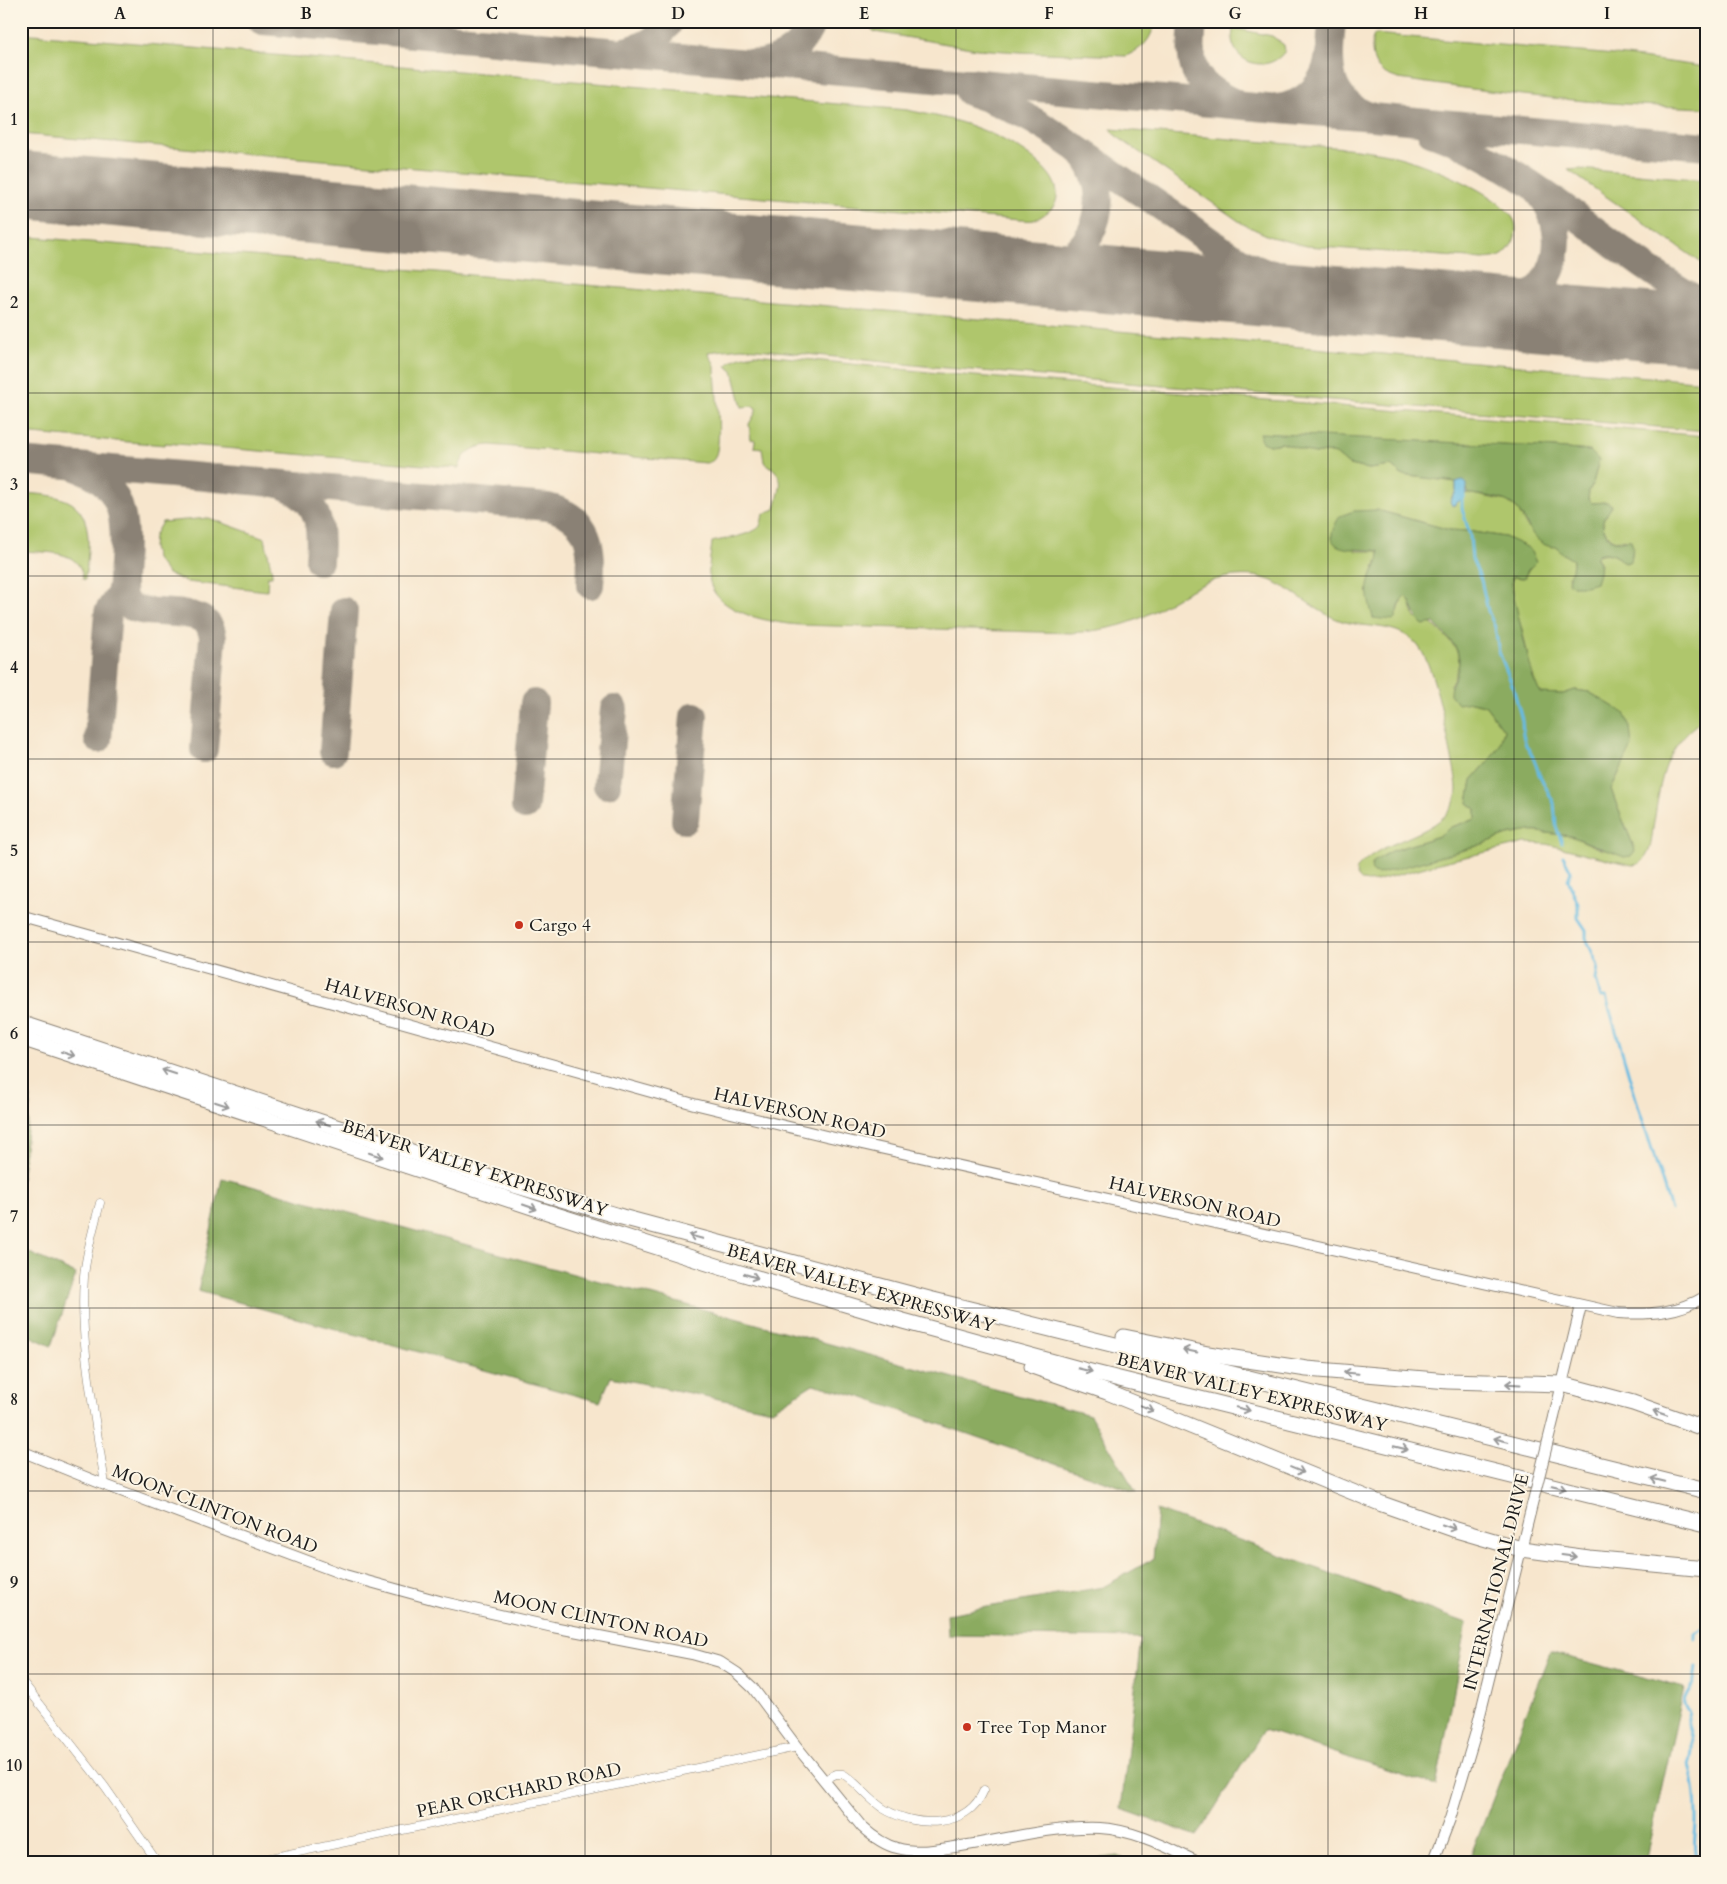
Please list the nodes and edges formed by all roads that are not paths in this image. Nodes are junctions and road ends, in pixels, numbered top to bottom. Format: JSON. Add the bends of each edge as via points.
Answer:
{"nodes":[{"id":1,"x":21,"y":916,"type":"edge"},
{"id":2,"x":21,"y":1023,"type":"edge"},
{"id":3,"x":21,"y":1038,"type":"edge"},
{"id":4,"x":100,"y":1203,"type":"dead end"},
{"id":5,"x":876,"y":1286,"type":"junction"},
{"id":6,"x":1706,"y":1296,"type":"edge"},
{"id":7,"x":1581,"y":1306,"type":"junction"},
{"id":8,"x":903,"y":1321,"type":"junction"},
{"id":9,"x":1562,"y":1384,"type":"junction"},
{"id":10,"x":1706,"y":1429,"type":"edge"},
{"id":11,"x":21,"y":1451,"type":"edge"},
{"id":12,"x":105,"y":1485,"type":"junction"},
{"id":13,"x":1706,"y":1491,"type":"edge"},
{"id":14,"x":1706,"y":1524,"type":"edge"},
{"id":15,"x":1521,"y":1549,"type":"junction"},
{"id":16,"x":1706,"y":1569,"type":"edge"},
{"id":17,"x":21,"y":1680,"type":"edge"},
{"id":18,"x":797,"y":1747,"type":"junction"},
{"id":19,"x":824,"y":1780,"type":"junction"},
{"id":20,"x":984,"y":1790,"type":"dead end"},
{"id":21,"x":158,"y":1863,"type":"edge"},
{"id":22,"x":246,"y":1863,"type":"edge"},
{"id":23,"x":1200,"y":1863,"type":"edge"},
{"id":24,"x":1433,"y":1863,"type":"edge"}],
"edges":[{"from":1,"to":7,"type":"street","name":"HALVERSON ROAD","via":[[738,1116]]},
{"from":5,"to":2,"type":"highway","name":"BEAVER VALLEY EXPRESSWAY","one_way":true,"via":[[494,1179]]},
{"from":3,"to":8,"type":"highway","name":"BEAVER VALLEY EXPRESSWAY","one_way":true,"via":[[547,1212]]},
{"from":4,"to":12,"type":"street","via":[[85,1266],[83,1320]]},
{"from":9,"to":5,"type":"highway","one_way":true,"via":[[1448,1380],[1266,1364]]},
{"from":13,"to":5,"type":"highway","name":"BEAVER VALLEY EXPRESSWAY","one_way":true},
{"from":6,"to":7,"type":"street","name":"HALVERSON ROAD","via":[[1691,1305],[1652,1314],[1618,1313]]},
{"from":7,"to":9,"type":"street","name":"INTERNATIONAL DRIVE"},
{"from":8,"to":14,"type":"highway","name":"BEAVER VALLEY EXPRESSWAY","one_way":true,"via":[[1083,1370]]},
{"from":8,"to":15,"type":"highway","one_way":true,"via":[[1107,1392],[1382,1504]]},
{"from":10,"to":9,"type":"highway","one_way":true,"via":[[1632,1403]]},
{"from":9,"to":15,"type":"street","name":"INTERNATIONAL DRIVE","bridge":true},
{"from":11,"to":12,"type":"street","name":"MOON CLINTON ROAD"},
{"from":12,"to":18,"type":"street","name":"MOON CLINTON ROAD","via":[[374,1584],[553,1627],[712,1659],[745,1680]]},
{"from":15,"to":16,"type":"highway","one_way":true},
{"from":15,"to":24,"type":"street","name":"INTERNATIONAL DRIVE","via":[[1470,1753]]},
{"from":17,"to":21,"type":"street","via":[[105,1787]]},
{"from":18,"to":19,"type":"street","name":"MOON CLINTON ROAD"},
{"from":18,"to":22,"type":"street","name":"PEAR ORCHARD ROAD"},
{"from":19,"to":20,"type":"street","via":[[843,1774],[883,1808],[900,1817],[925,1821],[944,1821],[961,1816],[976,1805]]},
{"from":19,"to":23,"type":"street","name":"MOON CLINTON ROAD","via":[[865,1830],[897,1848],[914,1851],[940,1849],[1032,1833],[1100,1828],[1145,1838]]}]}
